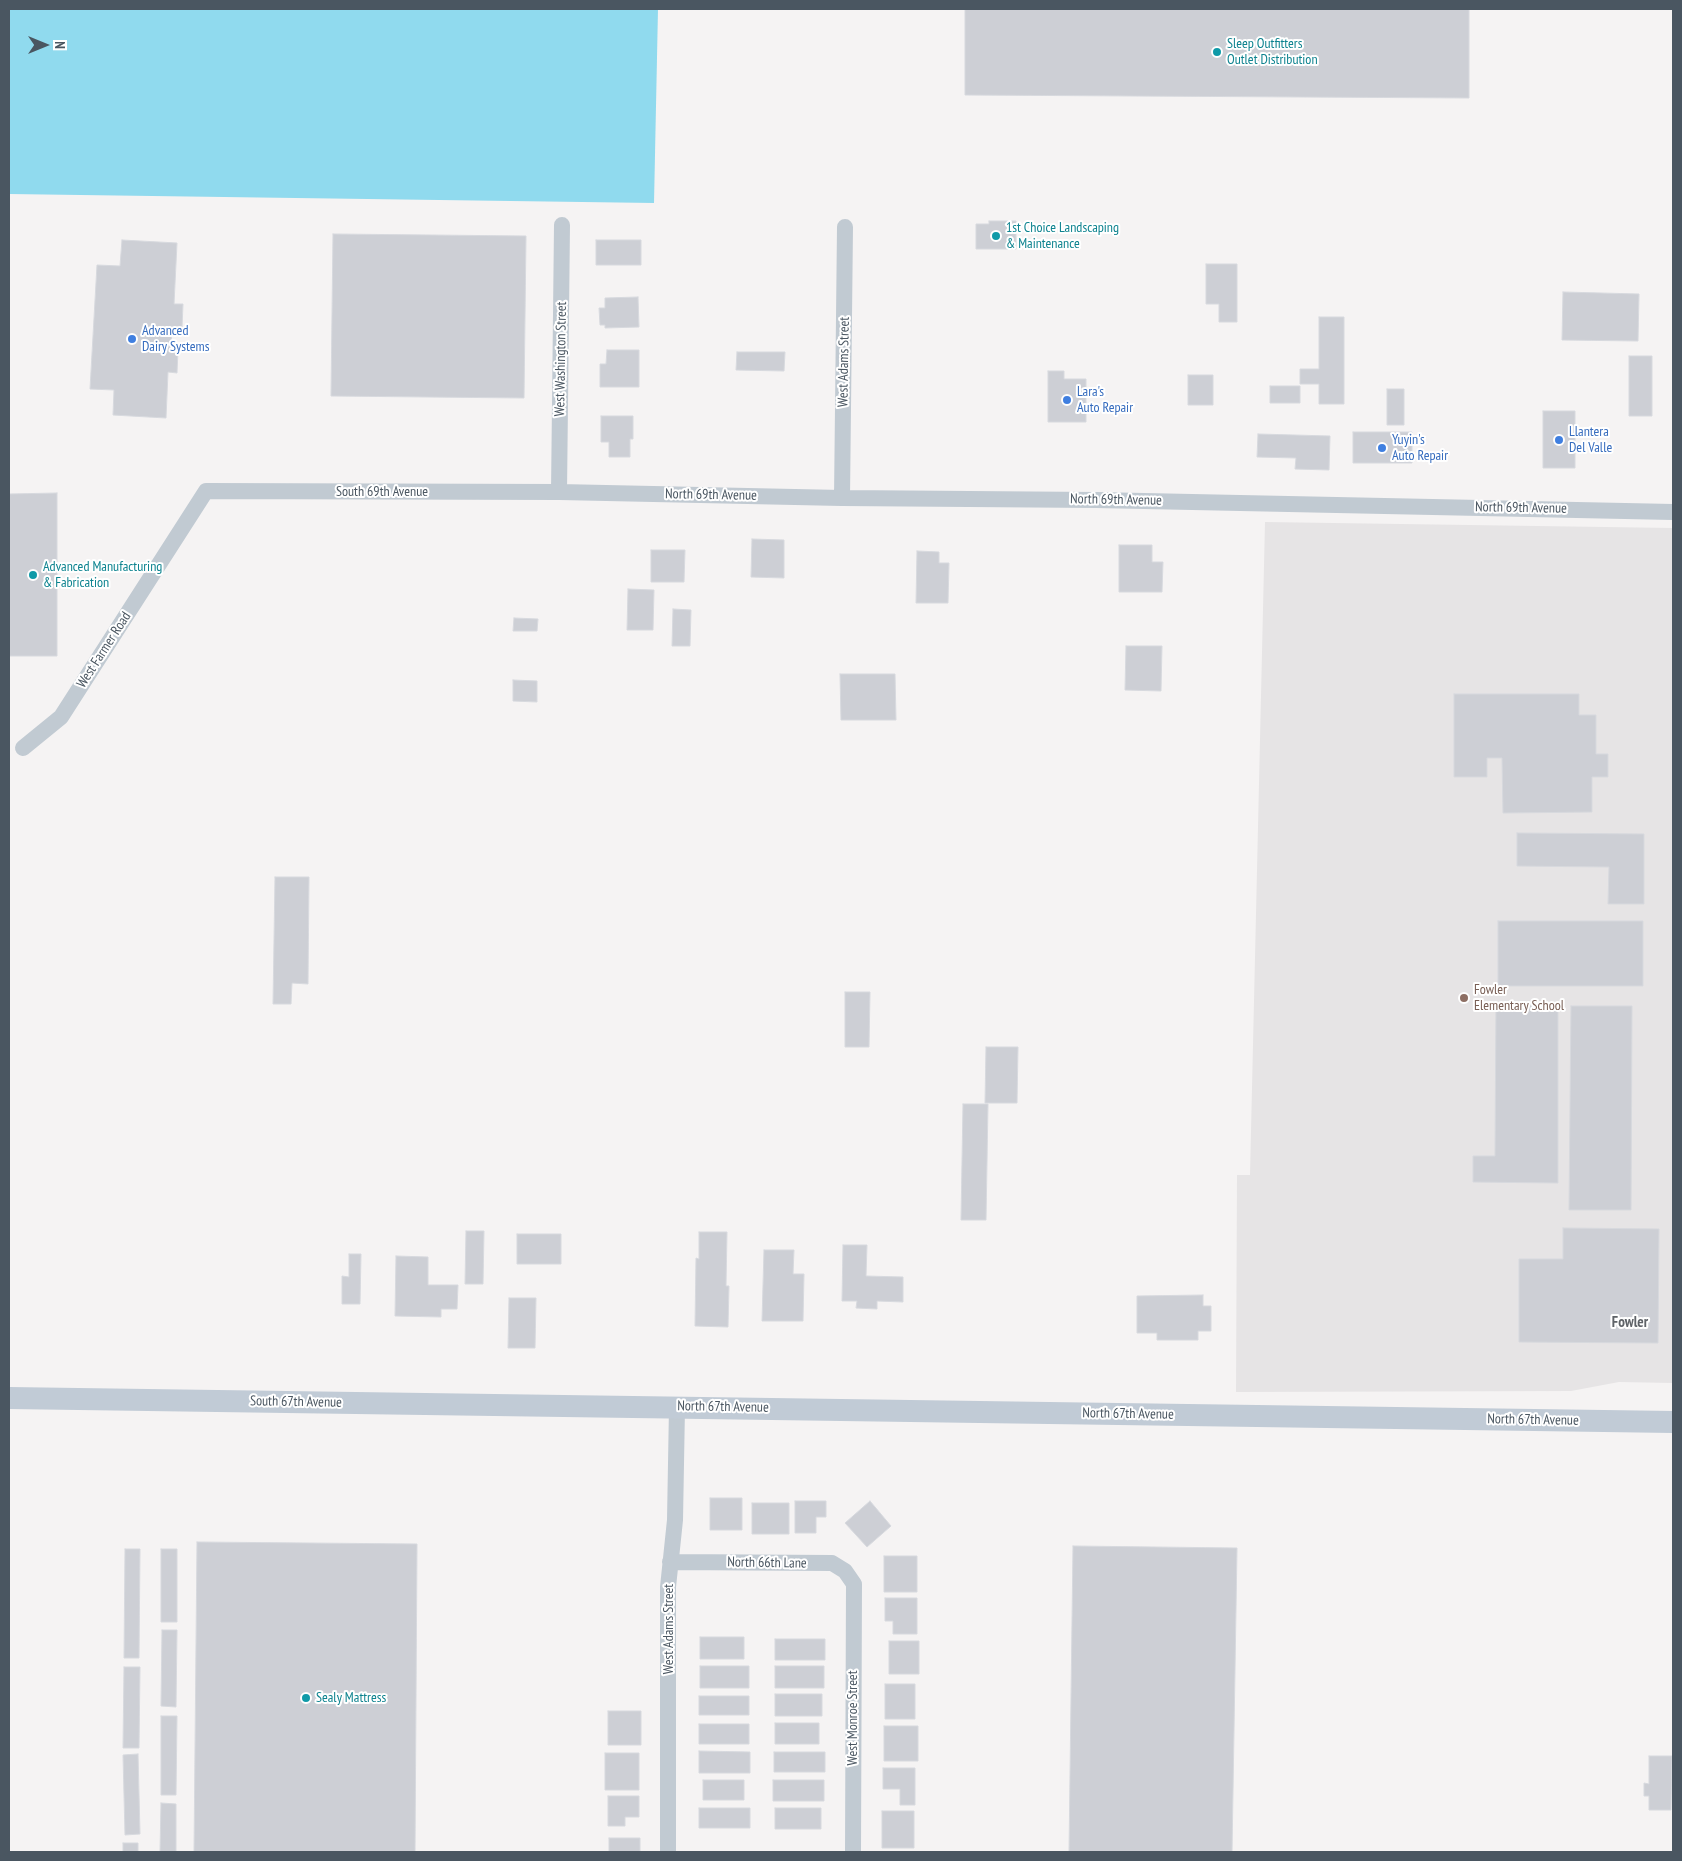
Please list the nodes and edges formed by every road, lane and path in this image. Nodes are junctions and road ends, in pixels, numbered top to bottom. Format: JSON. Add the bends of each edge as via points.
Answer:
{"nodes":[{"id":1,"x":562,"y":225,"type":"dead end"},
{"id":2,"x":845,"y":227,"type":"dead end"},
{"id":3,"x":206,"y":491,"type":"joint"},
{"id":4,"x":559,"y":492,"type":"junction"},
{"id":5,"x":842,"y":498,"type":"junction"},
{"id":6,"x":1673,"y":512,"type":"edge"},
{"id":7,"x":23,"y":748,"type":"dead end"},
{"id":8,"x":9,"y":1398,"type":"edge"},
{"id":9,"x":582,"y":1406,"type":"joint"},
{"id":10,"x":676,"y":1407,"type":"junction"},
{"id":11,"x":1673,"y":1422,"type":"edge"},
{"id":12,"x":670,"y":1562,"type":"junction"},
{"id":13,"x":854,"y":1584,"type":"joint"},
{"id":14,"x":668,"y":1852,"type":"edge"},
{"id":15,"x":853,"y":1852,"type":"edge"}],
"edges":[{"from":1,"to":4,"type":"street","name":"West Washington Street"},
{"from":2,"to":5,"type":"street","name":"West Adams Street"},
{"from":3,"to":4,"type":"street","name":"South 69th Avenue"},
{"from":3,"to":7,"type":"street","name":"West Farmer Road","via":[[62,717]]},
{"from":4,"to":5,"type":"street","name":"North 69th Avenue"},
{"from":5,"to":6,"type":"street","name":"North 69th Avenue"},
{"from":8,"to":9,"type":"main road","name":"South 67th Avenue"},
{"from":9,"to":10,"type":"main road","name":"North 67th Avenue"},
{"from":10,"to":11,"type":"main road","name":"North 67th Avenue"},
{"from":10,"to":12,"type":"street","name":"West Adams Street","via":[[675,1520]]},
{"from":12,"to":13,"type":"street","name":"North 66th Lane","via":[[832,1563],[845,1571]]},
{"from":12,"to":14,"type":"street","name":"West Adams Street"},
{"from":13,"to":15,"type":"street","name":"West Monroe Street"}]}
